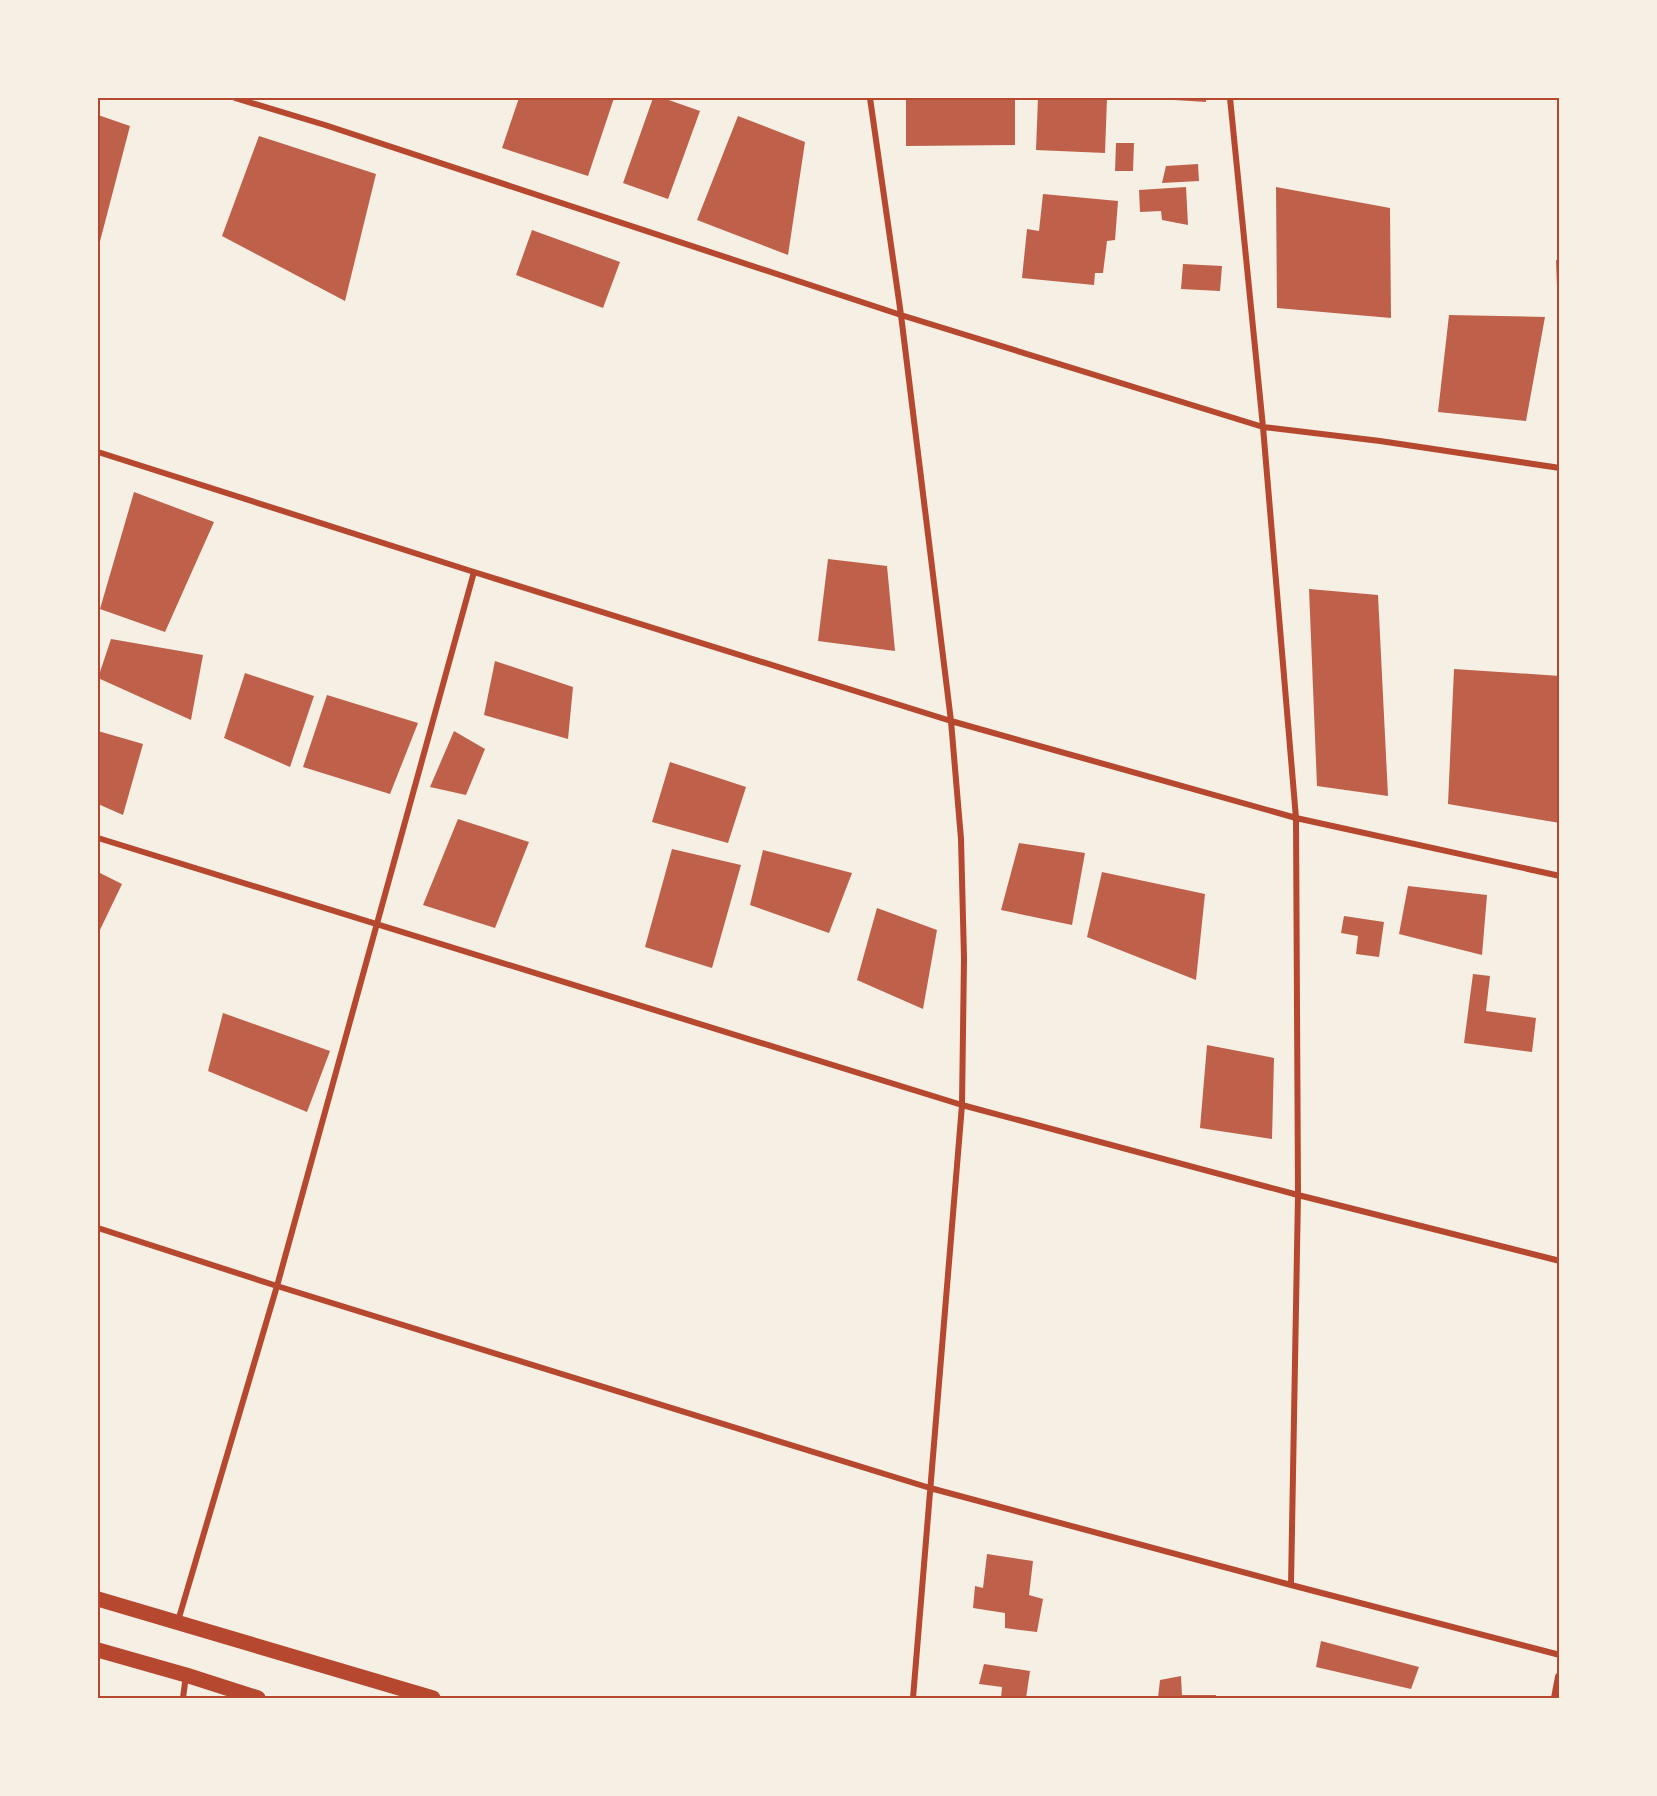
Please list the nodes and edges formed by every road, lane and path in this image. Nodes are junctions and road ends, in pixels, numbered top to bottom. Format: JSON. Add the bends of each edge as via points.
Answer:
{"nodes":[{"id":1,"x":235,"y":98,"type":"edge"},
{"id":2,"x":870,"y":98,"type":"edge"},
{"id":3,"x":1230,"y":98,"type":"edge"},
{"id":4,"x":901,"y":315,"type":"junction"},
{"id":5,"x":1263,"y":427,"type":"junction"},
{"id":6,"x":98,"y":452,"type":"edge"},
{"id":7,"x":1560,"y":468,"type":"edge"},
{"id":8,"x":474,"y":572,"type":"junction"},
{"id":9,"x":951,"y":721,"type":"junction"},
{"id":10,"x":1296,"y":818,"type":"junction"},
{"id":11,"x":98,"y":838,"type":"edge"},
{"id":12,"x":1560,"y":876,"type":"edge"},
{"id":13,"x":377,"y":925,"type":"junction"},
{"id":14,"x":962,"y":1105,"type":"junction"},
{"id":15,"x":1298,"y":1195,"type":"junction"},
{"id":16,"x":98,"y":1228,"type":"edge"},
{"id":17,"x":1560,"y":1262,"type":"edge"},
{"id":18,"x":277,"y":1286,"type":"junction"},
{"id":19,"x":930,"y":1488,"type":"junction"},
{"id":20,"x":1291,"y":1586,"type":"junction"},
{"id":21,"x":98,"y":1599,"type":"edge"},
{"id":22,"x":177,"y":1624,"type":"junction"},
{"id":23,"x":98,"y":1650,"type":"edge"},
{"id":24,"x":1560,"y":1655,"type":"edge"},
{"id":25,"x":186,"y":1675,"type":"junction"},
{"id":26,"x":1560,"y":1677,"type":"edge"},
{"id":27,"x":183,"y":1698,"type":"edge"},
{"id":28,"x":258,"y":1698,"type":"edge"},
{"id":29,"x":434,"y":1698,"type":"edge"},
{"id":30,"x":913,"y":1698,"type":"edge"},
{"id":31,"x":1556,"y":1698,"type":"edge"}],
"edges":[{"from":1,"to":4,"type":"street"},
{"from":2,"to":4,"type":"street"},
{"from":3,"to":5,"type":"street"},
{"from":4,"to":5,"type":"street"},
{"from":4,"to":9,"type":"street"},
{"from":5,"to":7,"type":"street"},
{"from":5,"to":10,"type":"street"},
{"from":6,"to":8,"type":"street"},
{"from":8,"to":9,"type":"street"},
{"from":8,"to":13,"type":"street"},
{"from":9,"to":10,"type":"street"},
{"from":9,"to":14,"type":"street","via":[[961,840]]},
{"from":10,"to":12,"type":"street"},
{"from":10,"to":15,"type":"street"},
{"from":11,"to":13,"type":"street"},
{"from":13,"to":14,"type":"street"},
{"from":13,"to":18,"type":"street"},
{"from":14,"to":15,"type":"street"},
{"from":14,"to":19,"type":"street"},
{"from":15,"to":17,"type":"street"},
{"from":15,"to":20,"type":"street"},
{"from":16,"to":18,"type":"street"},
{"from":18,"to":19,"type":"street"},
{"from":18,"to":22,"type":"street"},
{"from":19,"to":20,"type":"street"},
{"from":19,"to":30,"type":"street"},
{"from":20,"to":24,"type":"street"},
{"from":21,"to":22,"type":"main road"},
{"from":22,"to":29,"type":"main road"},
{"from":23,"to":25,"type":"main road"},
{"from":25,"to":27,"type":"street"},
{"from":25,"to":28,"type":"main road"},
{"from":26,"to":31,"type":"street"}]}
